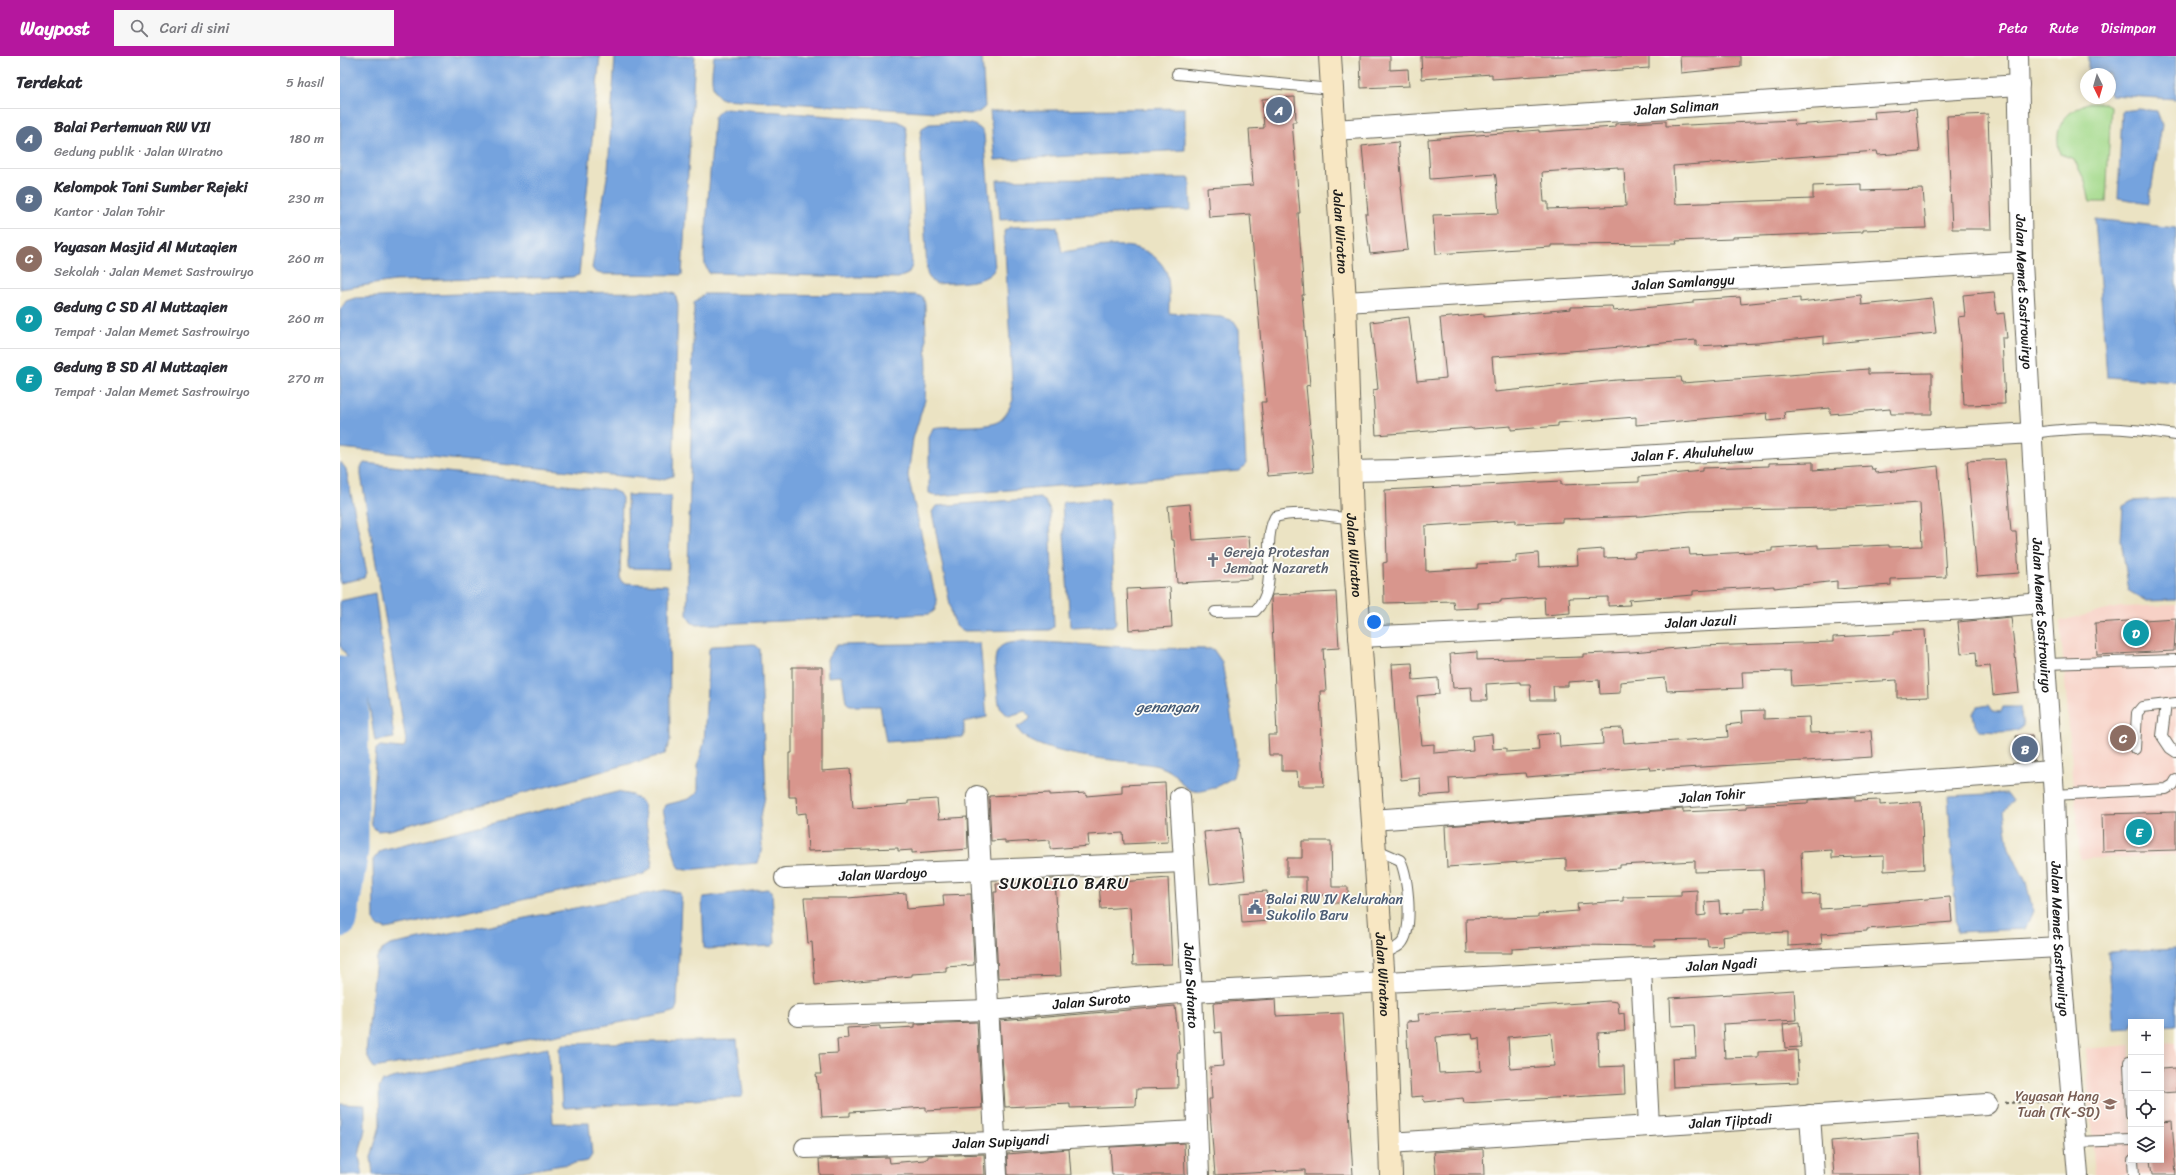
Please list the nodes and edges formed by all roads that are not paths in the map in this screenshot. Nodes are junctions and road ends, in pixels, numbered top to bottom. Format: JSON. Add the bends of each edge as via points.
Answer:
{"nodes":[{"id":1,"x":1330,"y":56,"type":"edge"},
{"id":2,"x":2018,"y":56,"type":"edge"},
{"id":3,"x":1177,"y":74,"type":"dead end"},
{"id":4,"x":2019,"y":84,"type":"junction"},
{"id":5,"x":1331,"y":89,"type":"junction"},
{"id":6,"x":1334,"y":130,"type":"junction"},
{"id":7,"x":2022,"y":262,"type":"junction"},
{"id":8,"x":1345,"y":302,"type":"junction"},
{"id":9,"x":2033,"y":433,"type":"junction"},
{"id":10,"x":2176,"y":436,"type":"edge"},
{"id":11,"x":1351,"y":471,"type":"junction"},
{"id":12,"x":1352,"y":519,"type":"junction"},
{"id":13,"x":2041,"y":603,"type":"junction"},
{"id":14,"x":1215,"y":612,"type":"dead end"},
{"id":15,"x":1359,"y":637,"type":"junction"},
{"id":16,"x":2176,"y":660,"type":"edge"},
{"id":17,"x":2045,"y":664,"type":"junction"},
{"id":18,"x":2171,"y":703,"type":"edge"},
{"id":19,"x":2135,"y":748,"type":"dead end"},
{"id":20,"x":2176,"y":752,"type":"edge"},
{"id":21,"x":2052,"y":771,"type":"junction"},
{"id":22,"x":2176,"y":780,"type":"edge"},
{"id":23,"x":977,"y":796,"type":"dead end"},
{"id":24,"x":2054,"y":796,"type":"junction"},
{"id":25,"x":1180,"y":797,"type":"dead end"},
{"id":26,"x":1372,"y":820,"type":"junction"},
{"id":27,"x":1374,"y":850,"type":"junction"},
{"id":28,"x":1184,"y":862,"type":"junction"},
{"id":29,"x":981,"y":870,"type":"junction"},
{"id":30,"x":785,"y":878,"type":"dead end"},
{"id":31,"x":2059,"y":947,"type":"junction"},
{"id":32,"x":1382,"y":955,"type":"junction"},
{"id":33,"x":1641,"y":969,"type":"junction"},
{"id":34,"x":1384,"y":983,"type":"junction"},
{"id":35,"x":1192,"y":992,"type":"junction"},
{"id":36,"x":989,"y":1010,"type":"junction"},
{"id":37,"x":798,"y":1016,"type":"dead end"},
{"id":38,"x":1987,"y":1104,"type":"road end"},
{"id":39,"x":1810,"y":1116,"type":"junction"},
{"id":40,"x":1649,"y":1126,"type":"junction"},
{"id":41,"x":1196,"y":1131,"type":"junction"},
{"id":42,"x":2128,"y":1140,"type":"edge"},
{"id":43,"x":995,"y":1142,"type":"junction"},
{"id":44,"x":2075,"y":1142,"type":"junction"},
{"id":45,"x":1389,"y":1143,"type":"junction"},
{"id":46,"x":805,"y":1148,"type":"dead end"},
{"id":47,"x":2133,"y":1163,"type":"edge"},
{"id":48,"x":998,"y":1175,"type":"edge"},
{"id":49,"x":1199,"y":1175,"type":"edge"},
{"id":50,"x":1391,"y":1175,"type":"edge"},
{"id":51,"x":1814,"y":1175,"type":"edge"},
{"id":52,"x":2078,"y":1175,"type":"edge"},
{"id":53,"x":2134,"y":1175,"type":"edge"}],
"edges":[{"from":1,"to":5,"type":"main road","name":"Jalan Wiratno"},
{"from":2,"to":4,"type":"street","name":"Jalan Memet Sastrowiryo"},
{"from":3,"to":5,"type":"lane"},
{"from":4,"to":6,"type":"street","name":"Jalan Saliman"},
{"from":4,"to":7,"type":"street","name":"Jalan Memet Sastrowiryo"},
{"from":5,"to":6,"type":"main road","name":"Jalan Wiratno"},
{"from":6,"to":8,"type":"main road","name":"Jalan Wiratno"},
{"from":7,"to":8,"type":"street","name":"Jalan Samlangyu"},
{"from":7,"to":9,"type":"street","name":"Jalan Memet Sastrowiryo"},
{"from":8,"to":11,"type":"main road","name":"Jalan Wiratno"},
{"from":9,"to":10,"type":"lane","via":[[2105,427],[2134,428]]},
{"from":9,"to":11,"type":"street","name":"Jalan F. Ahuluheluw"},
{"from":9,"to":13,"type":"street","name":"Jalan Memet Sastrowiryo"},
{"from":11,"to":12,"type":"main road","name":"Jalan Wiratno"},
{"from":12,"to":14,"type":"lane","via":[[1315,515],[1275,517],[1271,526],[1269,577],[1262,605],[1255,611]]},
{"from":12,"to":15,"type":"main road","name":"Jalan Wiratno"},
{"from":13,"to":15,"type":"street","name":"Jalan Jazuli","via":[[1971,609]]},
{"from":13,"to":17,"type":"street","name":"Jalan Memet Sastrowiryo"},
{"from":15,"to":26,"type":"main road","name":"Jalan Wiratno"},
{"from":16,"to":17,"type":"lane"},
{"from":17,"to":21,"type":"street","name":"Jalan Memet Sastrowiryo"},
{"from":18,"to":19,"type":"lane","via":[[2139,709]]},
{"from":18,"to":20,"type":"lane","via":[[2162,736]]},
{"from":21,"to":24,"type":"street","name":"Jalan Memet Sastrowiryo"},
{"from":21,"to":26,"type":"street","name":"Jalan Tohir"},
{"from":22,"to":24,"type":"lane","via":[[2166,789]]},
{"from":23,"to":29,"type":"street"},
{"from":24,"to":31,"type":"street","name":"Jalan Memet Sastrowiryo"},
{"from":25,"to":28,"type":"street","name":"Jalan Sutanto"},
{"from":26,"to":27,"type":"main road","name":"Jalan Wiratno"},
{"from":27,"to":32,"type":"main road","name":"Jalan Wiratno"},
{"from":27,"to":32,"type":"lane","via":[[1400,860],[1405,869],[1407,891],[1408,920],[1405,936],[1401,944]]},
{"from":28,"to":29,"type":"street","name":"Jalan Wardoyo"},
{"from":28,"to":35,"type":"street","name":"Jalan Sutanto"},
{"from":29,"to":30,"type":"street","name":"Jalan Wardoyo"},
{"from":29,"to":36,"type":"street"},
{"from":31,"to":33,"type":"street","name":"Jalan Ngadi"},
{"from":31,"to":44,"type":"street","name":"Jalan Memet Sastrowiryo"},
{"from":32,"to":34,"type":"main road","name":"Jalan Wiratno"},
{"from":33,"to":34,"type":"street","name":"Jalan Ngadi"},
{"from":33,"to":40,"type":"street"},
{"from":34,"to":35,"type":"street","name":"Jalan Suroto"},
{"from":34,"to":45,"type":"main road","name":"Jalan Wiratno"},
{"from":35,"to":36,"type":"street","name":"Jalan Suroto"},
{"from":35,"to":41,"type":"street","name":"Jalan Sutanto"},
{"from":36,"to":37,"type":"street","name":"Jalan Suroto"},
{"from":36,"to":43,"type":"street"},
{"from":38,"to":39,"type":"street","name":"Jalan Tjiptadi"},
{"from":39,"to":40,"type":"street","name":"Jalan Tjiptadi"},
{"from":39,"to":51,"type":"street"},
{"from":40,"to":45,"type":"street","name":"Jalan Tjiptadi"},
{"from":41,"to":43,"type":"street","name":"Jalan Supiyandi"},
{"from":41,"to":49,"type":"street","name":"Jalan Sutanto"},
{"from":42,"to":44,"type":"lane"},
{"from":43,"to":46,"type":"street","name":"Jalan Supiyandi"},
{"from":43,"to":48,"type":"street"},
{"from":44,"to":52,"type":"street","name":"Jalan Memet Sastrowiryo"},
{"from":45,"to":50,"type":"main road","name":"Jalan Wiratno"},
{"from":47,"to":53,"type":"lane"}]}
